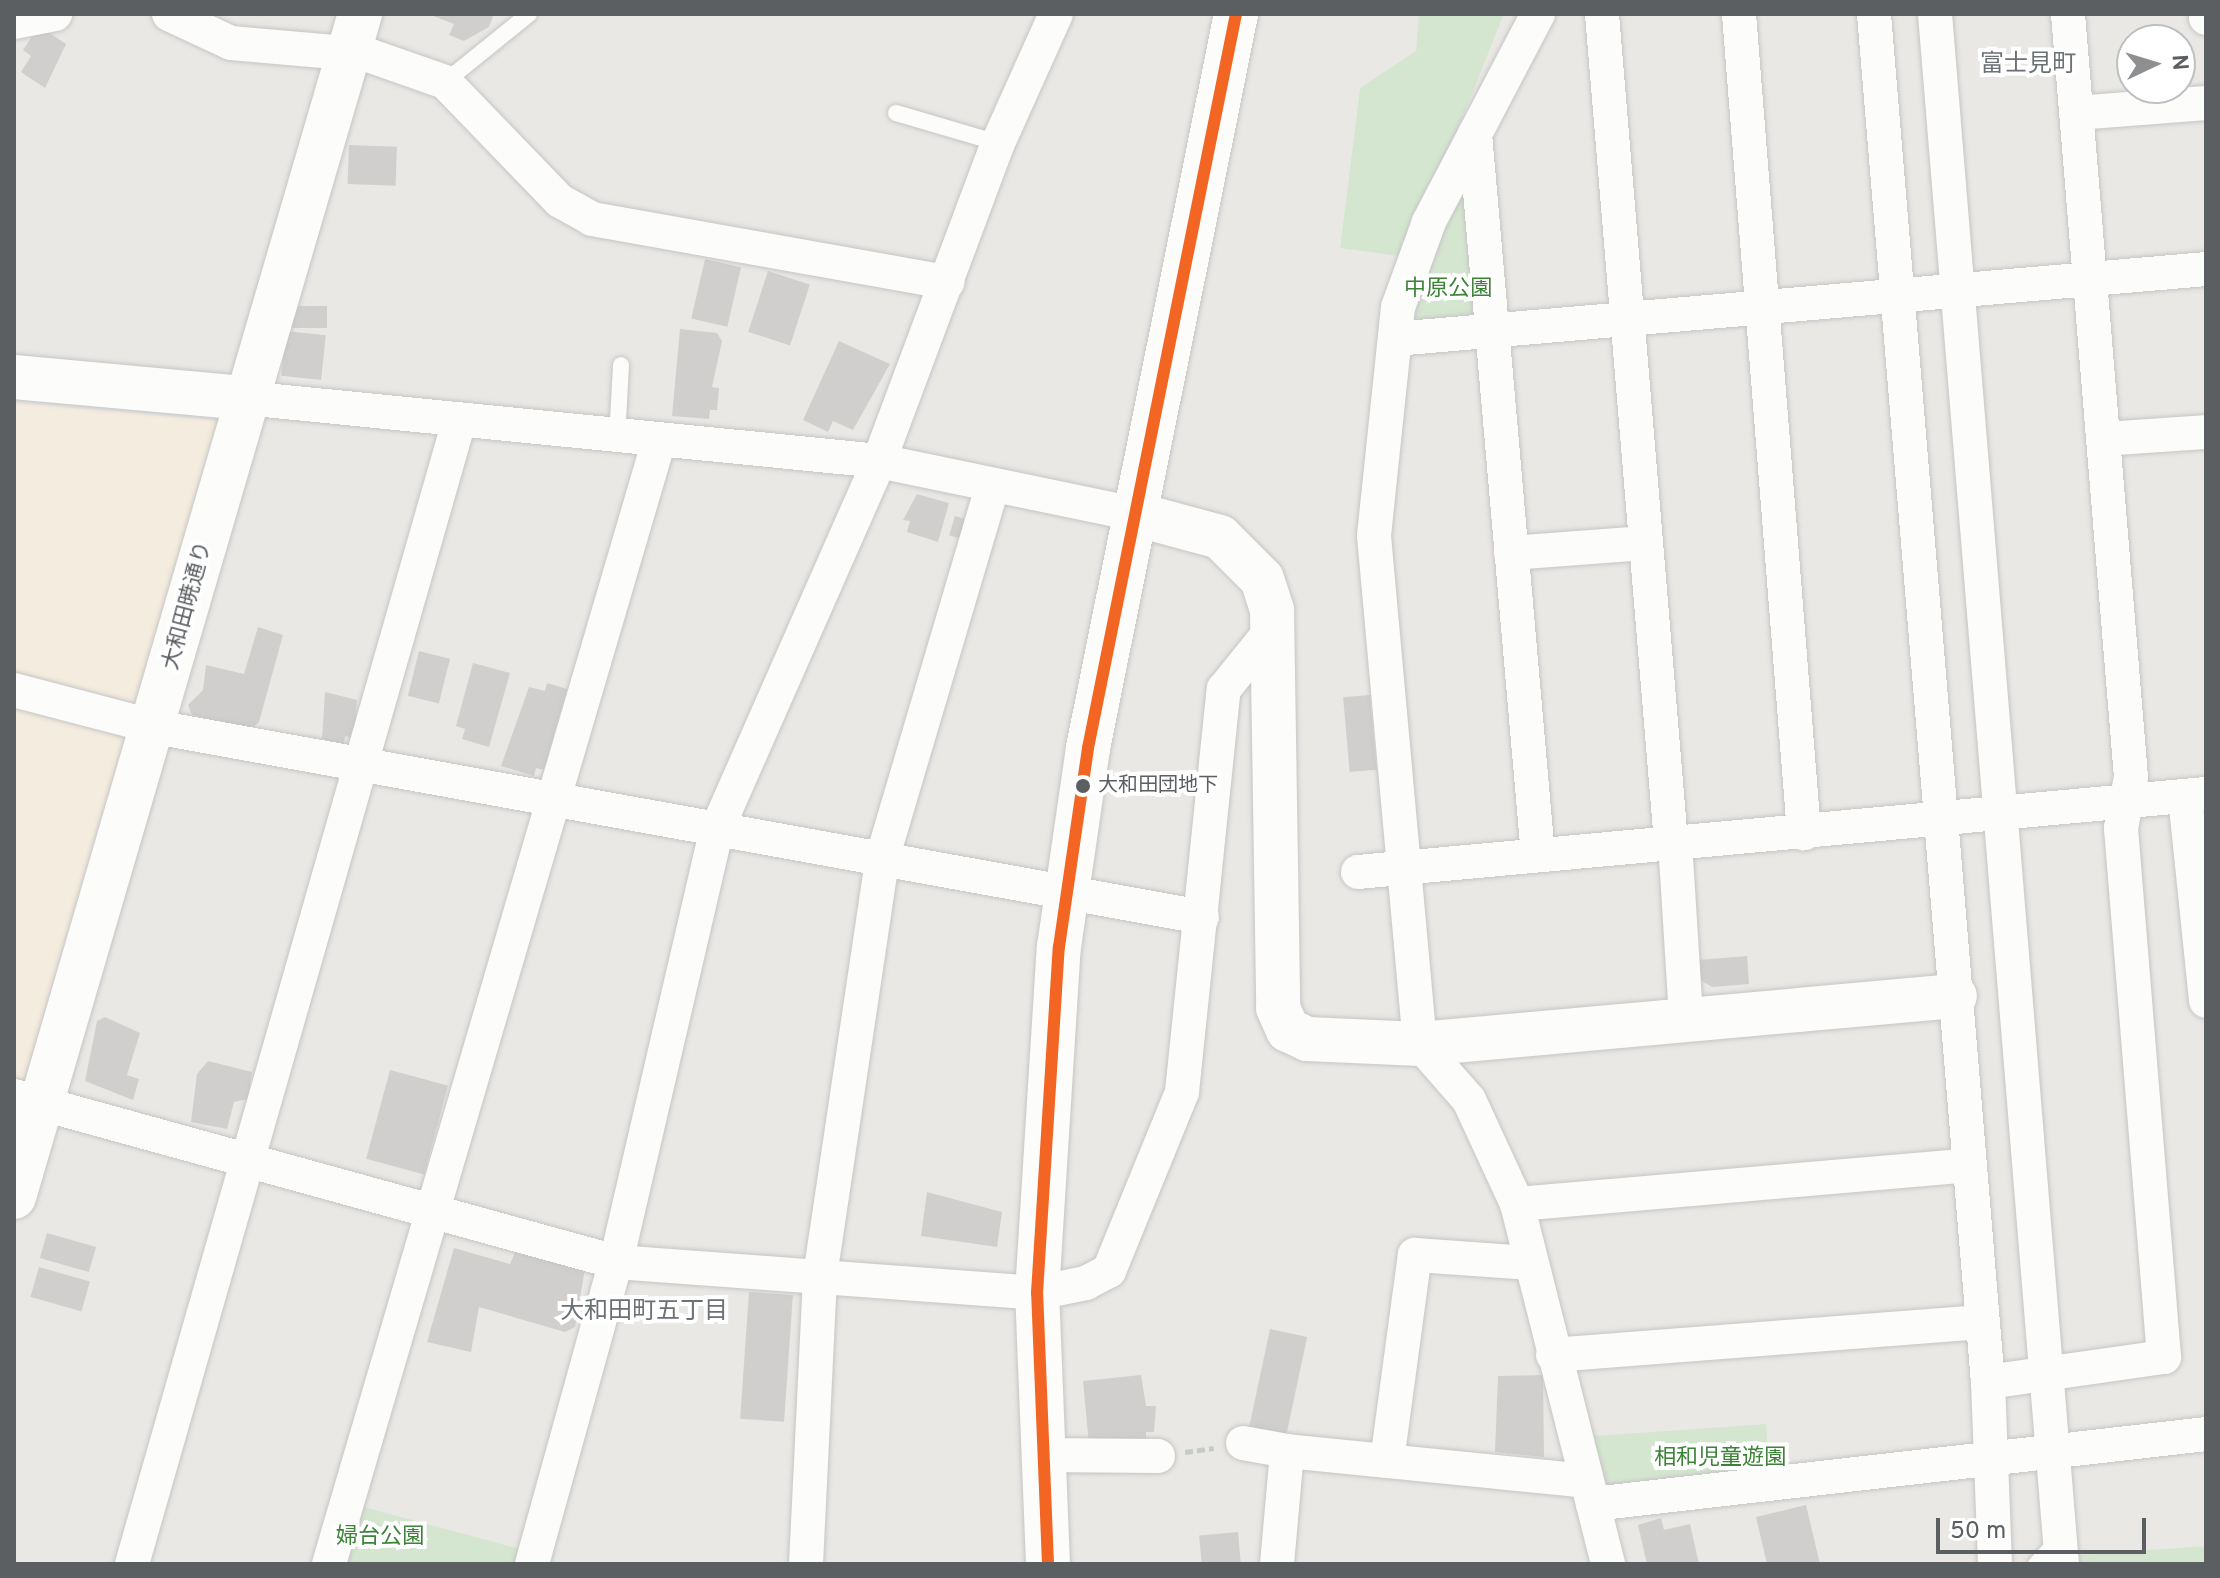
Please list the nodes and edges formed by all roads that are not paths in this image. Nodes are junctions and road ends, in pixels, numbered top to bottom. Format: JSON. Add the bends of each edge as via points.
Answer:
{"nodes":[{"id":1,"x":55,"y":14,"type":"edge"},
{"id":2,"x":169,"y":14,"type":"edge"},
{"id":3,"x":529,"y":14,"type":"edge"},
{"id":4,"x":1056,"y":14,"type":"edge"},
{"id":5,"x":1236,"y":14,"type":"edge"},
{"id":6,"x":1538,"y":14,"type":"edge"},
{"id":7,"x":1602,"y":14,"type":"edge"},
{"id":8,"x":1739,"y":14,"type":"edge"},
{"id":9,"x":1874,"y":14,"type":"edge"},
{"id":10,"x":1935,"y":14,"type":"edge"},
{"id":11,"x":2068,"y":14,"type":"edge"},
{"id":12,"x":14,"y":22,"type":"edge"},
{"id":13,"x":353,"y":33,"type":"edge"},
{"id":14,"x":445,"y":82,"type":"junction"},
{"id":15,"x":2206,"y":103,"type":"edge"},
{"id":16,"x":896,"y":113,"type":"dead end"},
{"id":17,"x":2077,"y":113,"type":"junction"},
{"id":18,"x":1475,"y":134,"type":"junction"},
{"id":19,"x":998,"y":143,"type":"junction"},
{"id":20,"x":2206,"y":269,"type":"edge"},
{"id":21,"x":2090,"y":278,"type":"junction"},
{"id":22,"x":947,"y":282,"type":"junction"},
{"id":23,"x":1957,"y":290,"type":"junction"},
{"id":24,"x":1897,"y":295,"type":"junction"},
{"id":25,"x":1763,"y":304,"type":"junction"},
{"id":26,"x":1629,"y":317,"type":"junction"},
{"id":27,"x":1494,"y":328,"type":"junction"},
{"id":28,"x":1395,"y":339,"type":"junction"},
{"id":29,"x":621,"y":365,"type":"dead end"},
{"id":30,"x":14,"y":377,"type":"edge"},
{"id":31,"x":245,"y":398,"type":"junction"},
{"id":32,"x":459,"y":421,"type":"junction"},
{"id":33,"x":2206,"y":432,"type":"edge"},
{"id":34,"x":617,"y":439,"type":"junction"},
{"id":35,"x":2104,"y":439,"type":"junction"},
{"id":36,"x":658,"y":444,"type":"junction"},
{"id":37,"x":879,"y":461,"type":"junction"},
{"id":38,"x":992,"y":488,"type":"junction"},
{"id":39,"x":1135,"y":514,"type":"junction"},
{"id":40,"x":1645,"y":543,"type":"junction"},
{"id":41,"x":1511,"y":553,"type":"junction"},
{"id":42,"x":1274,"y":627,"type":"junction"},
{"id":43,"x":14,"y":690,"type":"edge"},
{"id":44,"x":155,"y":727,"type":"junction"},
{"id":45,"x":361,"y":765,"type":"junction"},
{"id":46,"x":2195,"y":796,"type":"edge"},
{"id":47,"x":553,"y":800,"type":"junction"},
{"id":48,"x":2127,"y":804,"type":"junction"},
{"id":49,"x":2000,"y":816,"type":"junction"},
{"id":50,"x":1936,"y":822,"type":"junction"},
{"id":51,"x":717,"y":829,"type":"junction"},
{"id":52,"x":1804,"y":833,"type":"junction"},
{"id":53,"x":1673,"y":843,"type":"junction"},
{"id":54,"x":1538,"y":855,"type":"junction"},
{"id":55,"x":882,"y":859,"type":"junction"},
{"id":56,"x":1402,"y":867,"type":"junction"},
{"id":57,"x":1358,"y":872,"type":"dead end"},
{"id":58,"x":1068,"y":893,"type":"junction"},
{"id":59,"x":1202,"y":917,"type":"junction"},
{"id":60,"x":2205,"y":979,"type":"edge"},
{"id":61,"x":1955,"y":996,"type":"junction"},
{"id":62,"x":1686,"y":1019,"type":"junction"},
{"id":63,"x":1420,"y":1044,"type":"junction"},
{"id":64,"x":28,"y":1099,"type":"edge"},
{"id":65,"x":248,"y":1158,"type":"junction"},
{"id":66,"x":1968,"y":1165,"type":"junction"},
{"id":67,"x":14,"y":1197,"type":"edge"},
{"id":68,"x":1517,"y":1204,"type":"junction"},
{"id":69,"x":434,"y":1207,"type":"junction"},
{"id":70,"x":616,"y":1262,"type":"junction"},
{"id":71,"x":1529,"y":1263,"type":"junction"},
{"id":72,"x":820,"y":1276,"type":"junction"},
{"id":73,"x":1037,"y":1293,"type":"junction"},
{"id":74,"x":1981,"y":1322,"type":"junction"},
{"id":75,"x":1553,"y":1355,"type":"junction"},
{"id":76,"x":2045,"y":1376,"type":"junction"},
{"id":77,"x":1988,"y":1382,"type":"junction"},
{"id":78,"x":2206,"y":1434,"type":"edge"},
{"id":79,"x":1243,"y":1443,"type":"road end"},
{"id":80,"x":1287,"y":1451,"type":"junction"},
{"id":81,"x":2051,"y":1452,"type":"junction"},
{"id":82,"x":1040,"y":1455,"type":"junction"},
{"id":83,"x":1158,"y":1456,"type":"road end"},
{"id":84,"x":1387,"y":1461,"type":"junction"},
{"id":85,"x":1987,"y":1463,"type":"junction"},
{"id":86,"x":1590,"y":1492,"type":"junction"},
{"id":87,"x":2060,"y":1551,"type":"edge"},
{"id":88,"x":132,"y":1564,"type":"edge"},
{"id":89,"x":329,"y":1564,"type":"edge"},
{"id":90,"x":532,"y":1564,"type":"edge"},
{"id":91,"x":806,"y":1564,"type":"edge"},
{"id":92,"x":1048,"y":1564,"type":"edge"},
{"id":93,"x":1277,"y":1564,"type":"edge"},
{"id":94,"x":1608,"y":1564,"type":"edge"},
{"id":95,"x":1995,"y":1564,"type":"edge"},
{"id":96,"x":2036,"y":1564,"type":"edge"}],
"edges":[{"from":1,"to":12,"type":"street"},
{"from":2,"to":13,"type":"street","via":[[231,43]]},
{"from":3,"to":14,"type":"lane"},
{"from":4,"to":19,"type":"street"},
{"from":5,"to":39,"type":"street"},
{"from":6,"to":18,"type":"street"},
{"from":7,"to":26,"type":"street"},
{"from":8,"to":25,"type":"street"},
{"from":9,"to":24,"type":"street"},
{"from":10,"to":23,"type":"street"},
{"from":11,"to":17,"type":"street"},
{"from":13,"to":14,"type":"street"},
{"from":13,"to":31,"type":"street","name":"大和田暁通り"},
{"from":14,"to":22,"type":"street","via":[[560,201],[592,219]]},
{"from":15,"to":17,"type":"street"},
{"from":16,"to":19,"type":"lane"},
{"from":17,"to":21,"type":"street"},
{"from":18,"to":27,"type":"street"},
{"from":18,"to":28,"type":"street","via":[[1429,222],[1398,307]]},
{"from":19,"to":22,"type":"street"},
{"from":20,"to":21,"type":"street"},
{"from":21,"to":23,"type":"street"},
{"from":21,"to":35,"type":"street"},
{"from":22,"to":37,"type":"street"},
{"from":23,"to":24,"type":"street"},
{"from":23,"to":49,"type":"street"},
{"from":24,"to":25,"type":"street"},
{"from":24,"to":50,"type":"street","via":[[1940,796]]},
{"from":25,"to":26,"type":"street"},
{"from":25,"to":52,"type":"street"},
{"from":26,"to":27,"type":"street"},
{"from":26,"to":40,"type":"street"},
{"from":27,"to":28,"type":"street"},
{"from":27,"to":41,"type":"street"},
{"from":28,"to":56,"type":"street","via":[[1374,536]]},
{"from":29,"to":34,"type":"lane"},
{"from":30,"to":31,"type":"street"},
{"from":31,"to":32,"type":"street"},
{"from":31,"to":44,"type":"street","name":"大和田暁通り"},
{"from":32,"to":34,"type":"street"},
{"from":32,"to":45,"type":"street"},
{"from":33,"to":35,"type":"street"},
{"from":34,"to":36,"type":"street"},
{"from":35,"to":48,"type":"street","via":[[2131,777]]},
{"from":36,"to":37,"type":"street"},
{"from":36,"to":47,"type":"street"},
{"from":37,"to":38,"type":"street"},
{"from":37,"to":51,"type":"street"},
{"from":38,"to":39,"type":"street"},
{"from":38,"to":55,"type":"street"},
{"from":39,"to":42,"type":"street","via":[[1220,537],[1238,550],[1262,579]]},
{"from":39,"to":58,"type":"street"},
{"from":40,"to":41,"type":"street"},
{"from":40,"to":53,"type":"street"},
{"from":41,"to":54,"type":"street"},
{"from":42,"to":59,"type":"street","via":[[1224,689]]},
{"from":42,"to":63,"type":"street","via":[[1278,1008],[1288,1030],[1307,1039]]},
{"from":43,"to":44,"type":"street"},
{"from":44,"to":45,"type":"street"},
{"from":44,"to":64,"type":"street","name":"大和田暁通り"},
{"from":45,"to":47,"type":"street"},
{"from":45,"to":65,"type":"street"},
{"from":46,"to":48,"type":"street"},
{"from":46,"to":60,"type":"street"},
{"from":47,"to":51,"type":"street"},
{"from":47,"to":69,"type":"street"},
{"from":48,"to":49,"type":"street"},
{"from":48,"to":76,"type":"street","via":[[2121,828],[2164,1357]]},
{"from":49,"to":50,"type":"street"},
{"from":49,"to":76,"type":"street"},
{"from":50,"to":52,"type":"street"},
{"from":50,"to":61,"type":"street"},
{"from":51,"to":55,"type":"street"},
{"from":51,"to":70,"type":"street"},
{"from":52,"to":53,"type":"street"},
{"from":53,"to":54,"type":"street"},
{"from":53,"to":62,"type":"street"},
{"from":54,"to":56,"type":"street"},
{"from":55,"to":58,"type":"street"},
{"from":55,"to":72,"type":"street"},
{"from":56,"to":57,"type":"street"},
{"from":56,"to":63,"type":"street"},
{"from":58,"to":59,"type":"street"},
{"from":58,"to":73,"type":"street","via":[[1045,1090]]},
{"from":59,"to":73,"type":"street","via":[[1182,1092],[1109,1271]]},
{"from":61,"to":62,"type":"street"},
{"from":61,"to":66,"type":"street"},
{"from":62,"to":63,"type":"street"},
{"from":63,"to":68,"type":"street","via":[[1469,1100]]},
{"from":64,"to":65,"type":"street"},
{"from":64,"to":67,"type":"street","name":"大和田暁通り"},
{"from":65,"to":69,"type":"street"},
{"from":65,"to":88,"type":"street"},
{"from":66,"to":68,"type":"street"},
{"from":66,"to":74,"type":"street"},
{"from":68,"to":71,"type":"street"},
{"from":69,"to":70,"type":"street"},
{"from":69,"to":89,"type":"street"},
{"from":70,"to":72,"type":"street"},
{"from":70,"to":90,"type":"street"},
{"from":71,"to":75,"type":"street"},
{"from":71,"to":84,"type":"street","via":[[1415,1255]]},
{"from":72,"to":73,"type":"street"},
{"from":72,"to":91,"type":"street"},
{"from":73,"to":82,"type":"street"},
{"from":74,"to":75,"type":"street"},
{"from":74,"to":77,"type":"street"},
{"from":75,"to":86,"type":"street"},
{"from":76,"to":77,"type":"street"},
{"from":76,"to":81,"type":"street"},
{"from":77,"to":85,"type":"street"},
{"from":78,"to":81,"type":"street"},
{"from":79,"to":80,"type":"street"},
{"from":80,"to":84,"type":"street"},
{"from":80,"to":93,"type":"street"},
{"from":81,"to":85,"type":"street"},
{"from":81,"to":87,"type":"street"},
{"from":82,"to":83,"type":"street"},
{"from":82,"to":92,"type":"street"},
{"from":84,"to":86,"type":"street"},
{"from":85,"to":86,"type":"street"},
{"from":85,"to":95,"type":"street"},
{"from":86,"to":94,"type":"street"},
{"from":87,"to":96,"type":"lane"}]}
